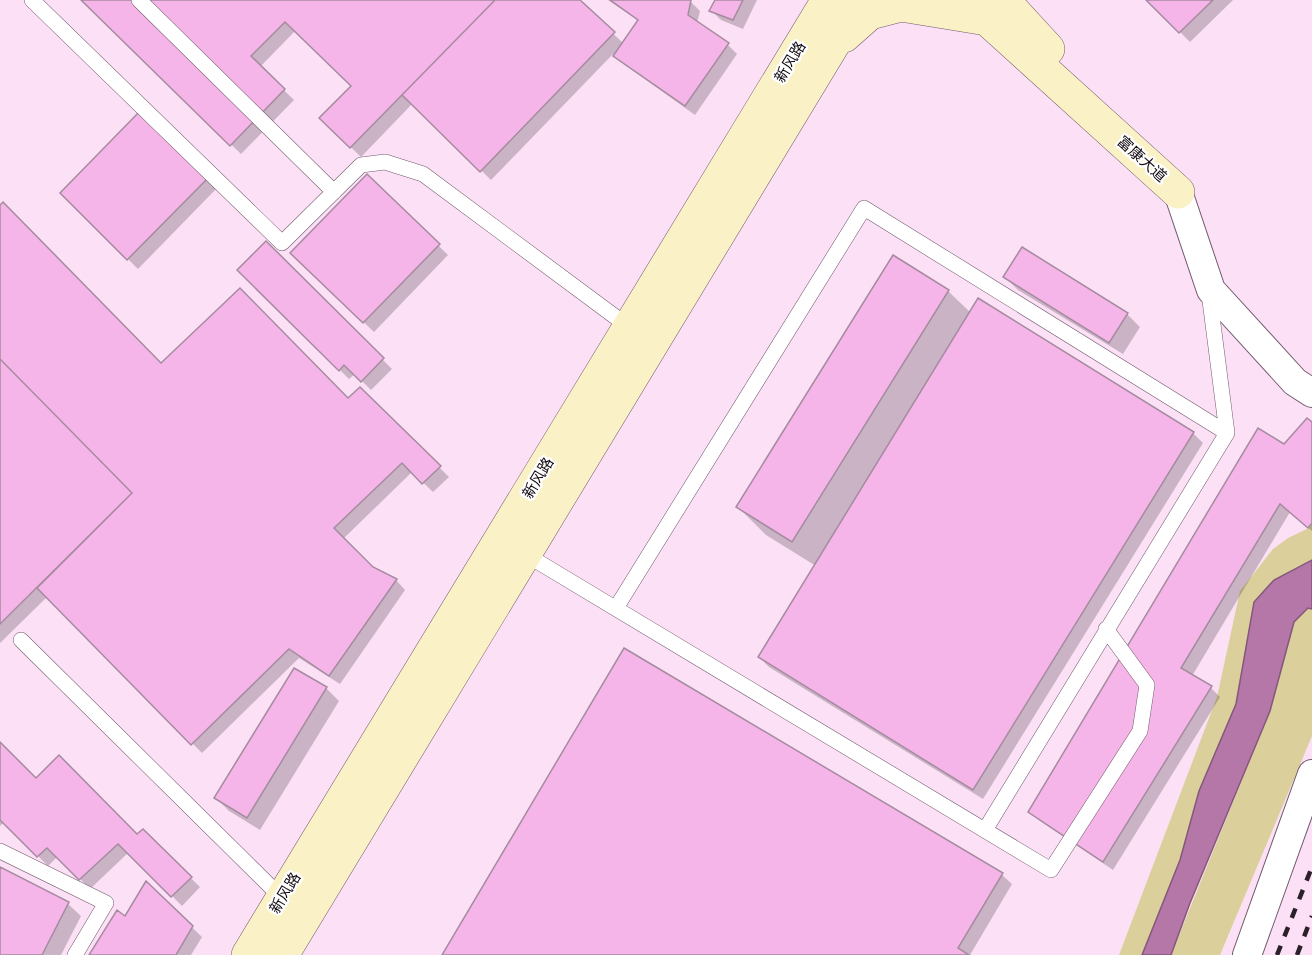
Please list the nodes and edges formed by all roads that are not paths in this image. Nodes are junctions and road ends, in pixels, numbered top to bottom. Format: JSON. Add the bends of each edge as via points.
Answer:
{"nodes":[{"id":1,"x":32,"y":0,"type":"edge"},
{"id":2,"x":139,"y":0,"type":"edge"},
{"id":3,"x":816,"y":0,"type":"edge"},
{"id":4,"x":828,"y":0,"type":"edge"},
{"id":5,"x":860,"y":0,"type":"edge"},
{"id":6,"x":985,"y":6,"type":"edge"},
{"id":7,"x":820,"y":41,"type":"junction"},
{"id":8,"x":334,"y":192,"type":"junction"},
{"id":9,"x":1179,"y":192,"type":"joint"},
{"id":10,"x":1206,"y":273,"type":"junction"},
{"id":11,"x":629,"y":327,"type":"junction"},
{"id":12,"x":1312,"y":393,"type":"edge"},
{"id":13,"x":1227,"y":433,"type":"junction"},
{"id":14,"x":525,"y":554,"type":"junction"},
{"id":15,"x":616,"y":608,"type":"junction"},
{"id":16,"x":1106,"y":629,"type":"junction"},
{"id":17,"x":21,"y":640,"type":"dead end"},
{"id":18,"x":1312,"y":774,"type":"edge"},
{"id":19,"x":985,"y":830,"type":"junction"},
{"id":20,"x":0,"y":851,"type":"edge"},
{"id":21,"x":282,"y":898,"type":"junction"},
{"id":22,"x":75,"y":955,"type":"edge"},
{"id":23,"x":248,"y":955,"type":"edge"},
{"id":24,"x":282,"y":955,"type":"edge"},
{"id":25,"x":1247,"y":955,"type":"edge"}],
"edges":[{"from":1,"to":8,"type":"lane","via":[[282,243]]},
{"from":2,"to":8,"type":"lane"},
{"from":3,"to":7,"type":"main road"},
{"from":4,"to":7,"type":"main road","name":"新风路"},
{"from":5,"to":7,"type":"main road","name":"新风路"},
{"from":6,"to":7,"type":"main road","via":[[901,5],[870,13]]},
{"from":6,"to":9,"type":"main road","name":"富康大道"},
{"from":7,"to":11,"type":"main road","name":"新风路"},
{"from":7,"to":14,"type":"main road","name":"新风路"},
{"from":8,"to":11,"type":"lane","via":[[361,165],[385,162],[423,174]]},
{"from":9,"to":10,"type":"street"},
{"from":10,"to":12,"type":"street","via":[[1211,290],[1295,382]]},
{"from":10,"to":13,"type":"lane"},
{"from":11,"to":21,"type":"main road","name":"新风路"},
{"from":13,"to":15,"type":"lane","via":[[864,208]]},
{"from":13,"to":16,"type":"lane"},
{"from":14,"to":15,"type":"lane"},
{"from":14,"to":24,"type":"main road","name":"新风路"},
{"from":15,"to":19,"type":"lane"},
{"from":16,"to":19,"type":"lane"},
{"from":16,"to":19,"type":"lane","via":[[1147,685],[1140,731],[1051,870]]},
{"from":17,"to":21,"type":"lane"},
{"from":18,"to":25,"type":"street"},
{"from":20,"to":22,"type":"lane","via":[[106,903]]},
{"from":21,"to":23,"type":"main road","name":"新风路"}]}
